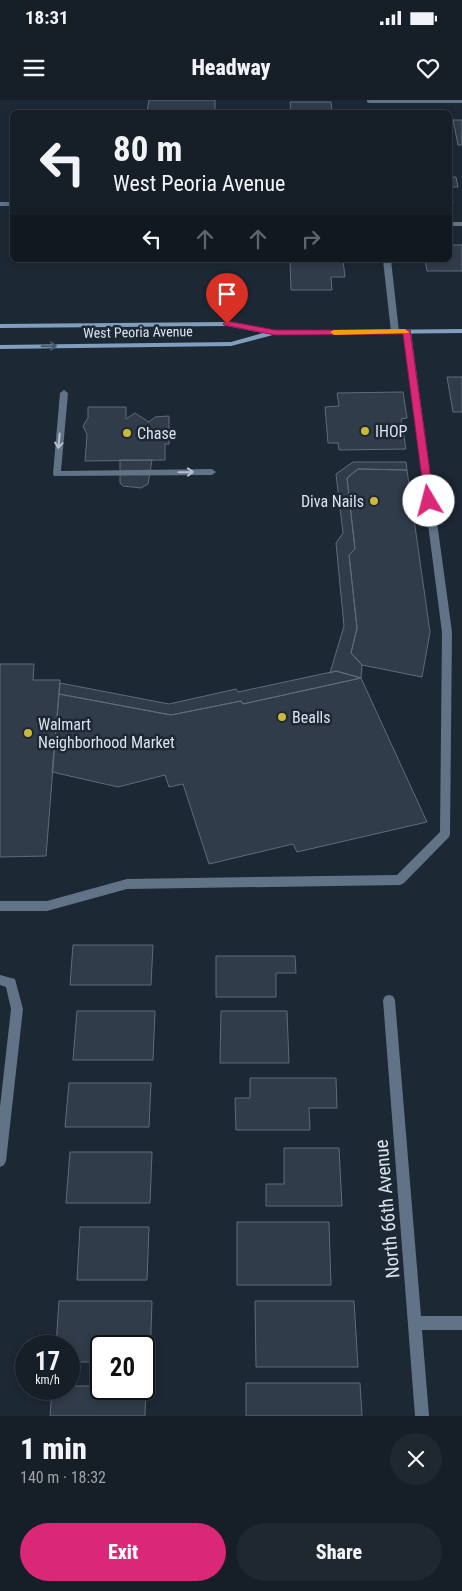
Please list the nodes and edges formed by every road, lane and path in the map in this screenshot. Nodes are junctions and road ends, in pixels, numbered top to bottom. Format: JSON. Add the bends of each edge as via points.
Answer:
{"nodes":[{"id":1,"x":462,"y":100,"type":"edge"},
{"id":2,"x":369,"y":103,"type":"edge"},
{"id":3,"x":387,"y":262,"type":"edge"},
{"id":4,"x":0,"y":326,"type":"edge"},
{"id":5,"x":462,"y":331,"type":"edge"},
{"id":6,"x":275,"y":332,"type":"junction"},
{"id":7,"x":395,"y":332,"type":"junction"},
{"id":8,"x":407,"y":332,"type":"junction"},
{"id":9,"x":0,"y":346,"type":"edge"},
{"id":10,"x":64,"y":393,"type":"dead end"},
{"id":11,"x":212,"y":472,"type":"dead end"},
{"id":12,"x":0,"y":906,"type":"edge"},
{"id":13,"x":6,"y":981,"type":"edge"},
{"id":14,"x":389,"y":1000,"type":"dead end"},
{"id":15,"x":0,"y":1161,"type":"edge"},
{"id":16,"x":415,"y":1323,"type":"junction"},
{"id":17,"x":462,"y":1323,"type":"edge"},
{"id":18,"x":422,"y":1416,"type":"edge"}],
"edges":[{"from":1,"to":2,"type":"street"},
{"from":3,"to":7,"type":"street"},
{"from":4,"to":6,"type":"main road","name":"West Peoria Avenue","via":[[227,324]]},
{"from":5,"to":8,"type":"main road","name":"West Peoria Avenue"},
{"from":6,"to":7,"type":"main road","name":"West Peoria Avenue"},
{"from":9,"to":6,"type":"main road","name":"West Peoria Avenue","one_way":true,"via":[[230,344]]},
{"from":7,"to":8,"type":"main road","name":"West Peoria Avenue"},
{"from":8,"to":12,"type":"street","via":[[447,632],[445,834],[400,880],[127,884],[47,906]]},
{"from":10,"to":11,"type":"street","one_way":true,"via":[[57,474]]},
{"from":13,"to":15,"type":"street","via":[[17,1009]]},
{"from":14,"to":16,"type":"street","name":"North 66th Avenue"},
{"from":16,"to":17,"type":"street"},
{"from":16,"to":18,"type":"street","name":"North 66th Avenue"}]}
